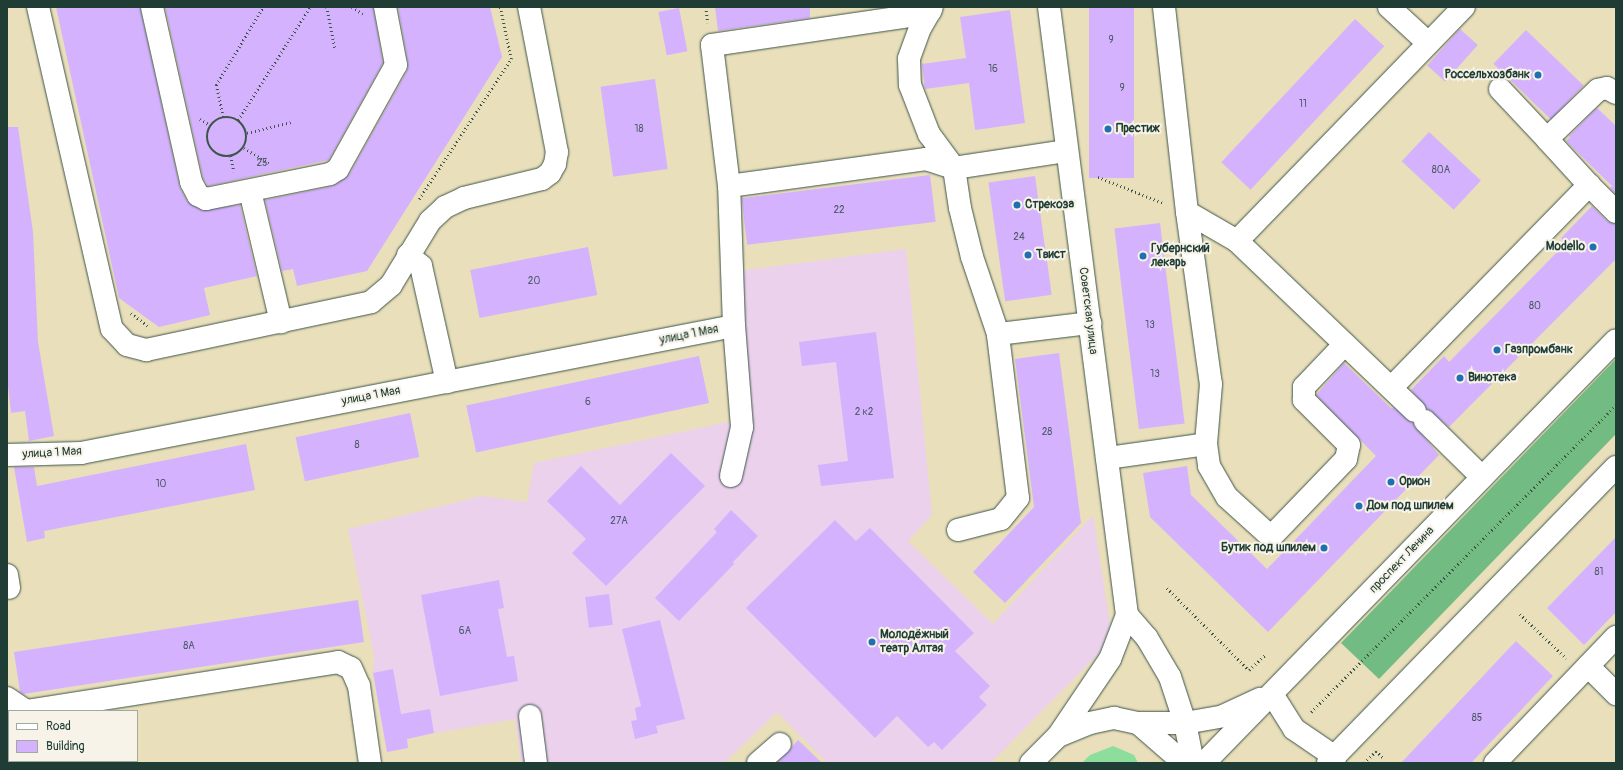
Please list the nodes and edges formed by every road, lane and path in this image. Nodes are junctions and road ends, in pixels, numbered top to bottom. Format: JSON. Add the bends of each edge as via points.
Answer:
{"nodes":[{"id":1,"x":38,"y":7,"type":"edge"},
{"id":2,"x":152,"y":7,"type":"edge"},
{"id":3,"x":263,"y":7,"type":"edge"},
{"id":4,"x":310,"y":7,"type":"edge"},
{"id":5,"x":327,"y":7,"type":"edge"},
{"id":6,"x":385,"y":7,"type":"edge"},
{"id":7,"x":500,"y":7,"type":"edge"},
{"id":8,"x":529,"y":7,"type":"edge"},
{"id":9,"x":1049,"y":7,"type":"edge"},
{"id":10,"x":1164,"y":7,"type":"edge"},
{"id":11,"x":1389,"y":7,"type":"edge"},
{"id":12,"x":1464,"y":7,"type":"edge"},
{"id":13,"x":931,"y":9,"type":"edge"},
{"id":14,"x":1428,"y":43,"type":"junction"},
{"id":15,"x":336,"y":48,"type":"dead end"},
{"id":16,"x":1500,"y":89,"type":"dead end"},
{"id":17,"x":1616,"y":92,"type":"edge"},
{"id":18,"x":223,"y":117,"type":"junction"},
{"id":19,"x":238,"y":120,"type":"junction"},
{"id":20,"x":291,"y":122,"type":"dead end"},
{"id":21,"x":247,"y":133,"type":"junction"},
{"id":22,"x":1547,"y":139,"type":"junction"},
{"id":23,"x":244,"y":148,"type":"junction"},
{"id":24,"x":1067,"y":151,"type":"junction"},
{"id":25,"x":277,"y":167,"type":"dead end"},
{"id":26,"x":954,"y":168,"type":"junction"},
{"id":27,"x":1098,"y":177,"type":"dead end"},
{"id":28,"x":1589,"y":185,"type":"junction"},
{"id":29,"x":729,"y":186,"type":"junction"},
{"id":30,"x":250,"y":191,"type":"junction"},
{"id":31,"x":416,"y":202,"type":"dead end"},
{"id":32,"x":1187,"y":212,"type":"junction"},
{"id":33,"x":1616,"y":212,"type":"edge"},
{"id":34,"x":1238,"y":241,"type":"junction"},
{"id":35,"x":408,"y":255,"type":"junction"},
{"id":36,"x":125,"y":308,"type":"dead end"},
{"id":37,"x":281,"y":322,"type":"junction"},
{"id":38,"x":1090,"y":324,"type":"junction"},
{"id":39,"x":734,"y":326,"type":"junction"},
{"id":40,"x":149,"y":327,"type":"dead end"},
{"id":41,"x":998,"y":334,"type":"junction"},
{"id":42,"x":1616,"y":340,"type":"edge"},
{"id":43,"x":1345,"y":344,"type":"junction"},
{"id":44,"x":447,"y":382,"type":"junction"},
{"id":45,"x":1391,"y":388,"type":"junction"},
{"id":46,"x":1616,"y":405,"type":"edge"},
{"id":47,"x":1206,"y":444,"type":"junction"},
{"id":48,"x":7,"y":455,"type":"edge"},
{"id":49,"x":1107,"y":458,"type":"junction"},
{"id":50,"x":1616,"y":467,"type":"edge"},
{"id":51,"x":732,"y":476,"type":"dead end"},
{"id":52,"x":1482,"y":477,"type":"junction"},
{"id":53,"x":958,"y":530,"type":"dead end"},
{"id":54,"x":1167,"y":588,"type":"dead end"},
{"id":55,"x":1520,"y":614,"type":"dead end"},
{"id":56,"x":1127,"y":615,"type":"junction"},
{"id":57,"x":1616,"y":637,"type":"edge"},
{"id":58,"x":1264,"y":654,"type":"dead end"},
{"id":59,"x":1584,"y":670,"type":"junction"},
{"id":60,"x":1272,"y":694,"type":"junction"},
{"id":61,"x":1616,"y":694,"type":"edge"},
{"id":62,"x":7,"y":698,"type":"edge"},
{"id":63,"x":25,"y":710,"type":"edge"},
{"id":64,"x":32,"y":710,"type":"edge"},
{"id":65,"x":530,"y":716,"type":"dead end"},
{"id":66,"x":1307,"y":717,"type":"dead end"},
{"id":67,"x":1138,"y":723,"type":"junction"},
{"id":68,"x":1185,"y":723,"type":"junction"},
{"id":69,"x":1058,"y":736,"type":"junction"},
{"id":70,"x":780,"y":744,"type":"dead end"},
{"id":71,"x":1386,"y":759,"type":"dead end"},
{"id":72,"x":1331,"y":760,"type":"edge"},
{"id":73,"x":370,"y":763,"type":"edge"},
{"id":74,"x":536,"y":763,"type":"edge"},
{"id":75,"x":758,"y":763,"type":"edge"},
{"id":76,"x":1032,"y":763,"type":"edge"},
{"id":77,"x":1184,"y":763,"type":"edge"},
{"id":78,"x":1193,"y":763,"type":"edge"},
{"id":79,"x":1204,"y":763,"type":"edge"},
{"id":80,"x":1364,"y":763,"type":"edge"},
{"id":81,"x":1494,"y":763,"type":"edge"}],
"edges":[{"from":1,"to":37,"type":"street","via":[[112,329],[118,338],[126,345],[146,350]]},
{"from":2,"to":30,"type":"street","via":[[193,190],[206,199]]},
{"from":3,"to":18,"type":"path","via":[[216,85]]},
{"from":4,"to":19,"type":"path"},
{"from":5,"to":15,"type":"path"},
{"from":6,"to":30,"type":"street","via":[[396,65],[344,162],[330,174]]},
{"from":7,"to":31,"type":"path","via":[[511,59]]},
{"from":8,"to":35,"type":"street","via":[[557,152],[555,164],[542,179],[464,198],[445,207],[430,221]]},
{"from":9,"to":24,"type":"street","name":"Советская улица"},
{"from":10,"to":32,"type":"street"},
{"from":11,"to":14,"type":"street"},
{"from":12,"to":14,"type":"street"},
{"from":13,"to":26,"type":"street","via":[[920,28],[910,59],[910,85],[929,134]]},
{"from":13,"to":29,"type":"street","via":[[918,14],[712,45]]},
{"from":14,"to":34,"type":"street"},
{"from":16,"to":22,"type":"street"},
{"from":17,"to":22,"type":"street","via":[[1607,88],[1598,90]]},
{"from":18,"to":19,"type":"path"},
{"from":18,"to":23,"type":"path","via":[[213,122],[207,133],[210,148],[216,153],[231,156]]},
{"from":19,"to":21,"type":"path"},
{"from":20,"to":21,"type":"path"},
{"from":21,"to":23,"type":"path"},
{"from":22,"to":28,"type":"street"},
{"from":23,"to":25,"type":"path"},
{"from":24,"to":26,"type":"street"},
{"from":24,"to":38,"type":"street","name":"Советская улица"},
{"from":26,"to":29,"type":"street","via":[[926,159]]},
{"from":26,"to":41,"type":"street","via":[[960,208],[972,257]]},
{"from":27,"to":32,"type":"path"},
{"from":28,"to":33,"type":"street"},
{"from":28,"to":45,"type":"street"},
{"from":29,"to":39,"type":"street"},
{"from":30,"to":37,"type":"street"},
{"from":32,"to":34,"type":"street"},
{"from":32,"to":47,"type":"street","via":[[1211,384]]},
{"from":34,"to":43,"type":"street"},
{"from":35,"to":37,"type":"street","via":[[391,284],[371,302]]},
{"from":35,"to":44,"type":"street","via":[[421,266]]},
{"from":36,"to":40,"type":"path"},
{"from":38,"to":41,"type":"street"},
{"from":38,"to":49,"type":"street","name":"Советская улица"},
{"from":39,"to":44,"type":"street","name":"улица 1 Мая"},
{"from":39,"to":51,"type":"street","via":[[742,427]]},
{"from":41,"to":53,"type":"street","via":[[1018,498],[1001,519]]},
{"from":42,"to":52,"type":"street","name":"проспект Ленина"},
{"from":43,"to":45,"type":"street"},
{"from":43,"to":47,"type":"street","via":[[1304,387],[1304,400],[1349,445],[1346,459],[1270,537],[1227,497],[1209,466]]},
{"from":44,"to":48,"type":"street","name":"улица 1 Мая","via":[[81,453]]},
{"from":45,"to":52,"type":"street"},
{"from":46,"to":66,"type":"path"},
{"from":47,"to":49,"type":"street"},
{"from":49,"to":56,"type":"street","name":"Советская улица"},
{"from":50,"to":72,"type":"street"},
{"from":52,"to":60,"type":"street","name":"проспект Ленина"},
{"from":54,"to":58,"type":"path","via":[[1249,670]]},
{"from":55,"to":59,"type":"path"},
{"from":56,"to":68,"type":"street","via":[[1148,638],[1170,677]]},
{"from":56,"to":69,"type":"street","via":[[1110,659]]},
{"from":57,"to":59,"type":"street"},
{"from":59,"to":61,"type":"street"},
{"from":59,"to":81,"type":"street"},
{"from":60,"to":68,"type":"street","name":"проспект Ленина","via":[[1223,716]]},
{"from":60,"to":72,"type":"street","via":[[1294,728]]},
{"from":60,"to":79,"type":"street","name":"проспект Ленина"},
{"from":62,"to":63,"type":"street"},
{"from":64,"to":73,"type":"street","via":[[338,662],[351,668],[359,686]]},
{"from":65,"to":74,"type":"street"},
{"from":67,"to":68,"type":"street","name":"проспект Ленина"},
{"from":67,"to":69,"type":"street","name":"проспект Ленина","via":[[1114,718],[1090,723]]},
{"from":67,"to":77,"type":"street"},
{"from":68,"to":78,"type":"street"},
{"from":69,"to":76,"type":"street"},
{"from":70,"to":75,"type":"street"},
{"from":71,"to":80,"type":"path","via":[[1376,751]]}]}
